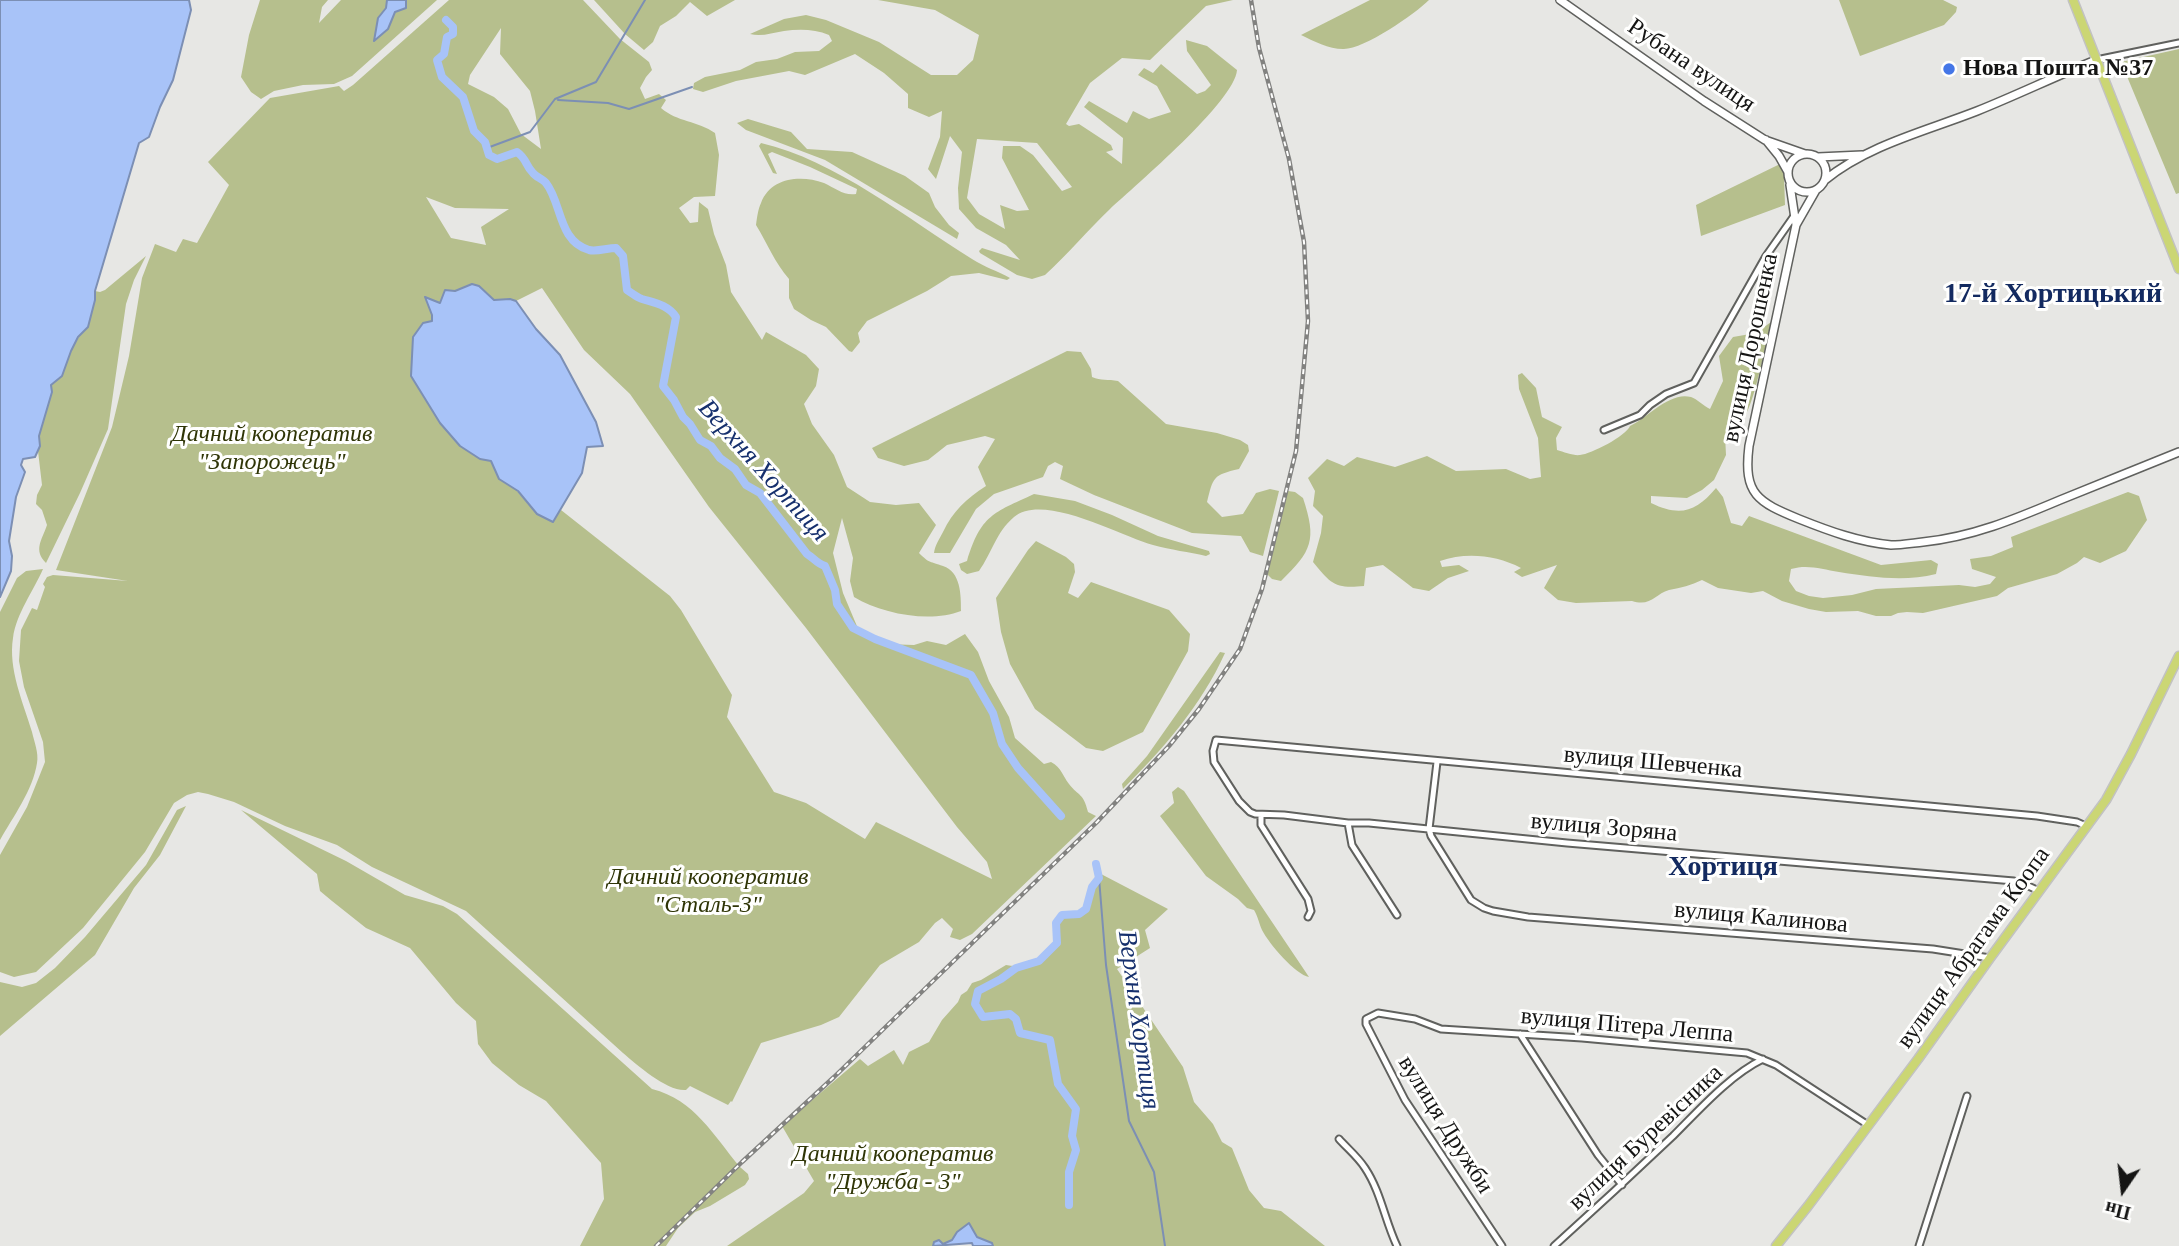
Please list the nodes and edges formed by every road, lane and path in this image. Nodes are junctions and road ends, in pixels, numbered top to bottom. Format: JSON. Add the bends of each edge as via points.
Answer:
{"nodes":[{"id":1,"x":1560,"y":0,"type":"edge"},
{"id":2,"x":2073,"y":0,"type":"edge"},
{"id":3,"x":2179,"y":43,"type":"edge"},
{"id":4,"x":2096,"y":60,"type":"junction"},
{"id":5,"x":1765,"y":140,"type":"junction"},
{"id":6,"x":1805,"y":154,"type":"junction"},
{"id":7,"x":1866,"y":155,"type":"junction"},
{"id":8,"x":1817,"y":157,"type":"junction"},
{"id":9,"x":1788,"y":176,"type":"junction"},
{"id":10,"x":1825,"y":180,"type":"junction"},
{"id":11,"x":1816,"y":190,"type":"junction"},
{"id":12,"x":1794,"y":216,"type":"junction"},
{"id":13,"x":1796,"y":225,"type":"junction"},
{"id":14,"x":2179,"y":270,"type":"edge"},
{"id":15,"x":1604,"y":430,"type":"dead end"},
{"id":16,"x":2179,"y":452,"type":"edge"},
{"id":17,"x":2179,"y":656,"type":"edge"},
{"id":18,"x":1437,"y":762,"type":"junction"},
{"id":19,"x":1261,"y":815,"type":"junction"},
{"id":20,"x":1348,"y":823,"type":"junction"},
{"id":21,"x":2086,"y":826,"type":"junction"},
{"id":22,"x":1429,"y":829,"type":"junction"},
{"id":23,"x":2039,"y":891,"type":"junction"},
{"id":24,"x":1397,"y":915,"type":"dead end"},
{"id":25,"x":1308,"y":917,"type":"dead end"},
{"id":26,"x":1990,"y":958,"type":"junction"},
{"id":27,"x":1366,"y":1018,"type":"joint"},
{"id":28,"x":1520,"y":1034,"type":"junction"},
{"id":29,"x":1763,"y":1059,"type":"junction"},
{"id":30,"x":1966,"y":1096,"type":"dead end"},
{"id":31,"x":1868,"y":1125,"type":"junction"},
{"id":32,"x":1339,"y":1139,"type":"dead end"},
{"id":33,"x":1622,"y":1185,"type":"junction"},
{"id":34,"x":1397,"y":1246,"type":"edge"},
{"id":35,"x":1502,"y":1246,"type":"edge"},
{"id":36,"x":1554,"y":1246,"type":"edge"},
{"id":37,"x":1776,"y":1246,"type":"edge"},
{"id":38,"x":1919,"y":1246,"type":"edge"}],
"edges":[{"from":1,"to":5,"type":"street","name":"Рубана вулиця"},
{"from":2,"to":4,"type":"main road"},
{"from":3,"to":4,"type":"street"},
{"from":4,"to":7,"type":"street"},
{"from":4,"to":14,"type":"main road"},
{"from":5,"to":6,"type":"street","name":"Рубана вулиця"},
{"from":5,"to":9,"type":"street","name":"Рубана вулиця"},
{"from":6,"to":8,"type":"street"},
{"from":6,"to":9,"type":"street","via":[[1794,158]]},
{"from":7,"to":8,"type":"street"},
{"from":7,"to":10,"type":"street"},
{"from":8,"to":10,"type":"street","via":[[1825,167]]},
{"from":9,"to":11,"type":"street","via":[[1800,191]]},
{"from":9,"to":12,"type":"street","name":"вулиця Дорошенка"},
{"from":10,"to":11,"type":"street"},
{"from":11,"to":13,"type":"street","name":"вулиця Дорошенка"},
{"from":12,"to":13,"type":"street","name":"вулиця Дорошенка"},
{"from":12,"to":15,"type":"street","via":[[1766,256],[1695,383],[1666,394],[1640,415]]},
{"from":13,"to":16,"type":"street","name":"вулиця Дорошенка","via":[[1749,446],[1751,489],[1763,503],[1853,539],[1895,545],[1933,541],[1983,531]]},
{"from":17,"to":21,"type":"main road","name":"вулиця Абрагама Коопа","via":[[2106,800]]},
{"from":18,"to":19,"type":"street","name":"вулиця Шевченка","via":[[1216,740],[1214,762],[1244,807]]},
{"from":18,"to":21,"type":"street","name":"вулиця Шевченка","via":[[1774,790],[2037,816]]},
{"from":18,"to":22,"type":"street"},
{"from":19,"to":20,"type":"street","name":"вулиця Зоряна"},
{"from":19,"to":25,"type":"street","via":[[1261,825],[1308,899]]},
{"from":20,"to":22,"type":"street","name":"вулиця Зоряна"},
{"from":20,"to":24,"type":"street","via":[[1352,845]]},
{"from":21,"to":23,"type":"main road","name":"вулиця Абрагама Коопа"},
{"from":22,"to":23,"type":"street","name":"вулиця Зоряна","via":[[2014,881]]},
{"from":22,"to":26,"type":"street","name":"вулиця Калинова","via":[[1471,900],[1493,911]]},
{"from":23,"to":26,"type":"main road","name":"вулиця Абрагама Коопа"},
{"from":26,"to":31,"type":"main road","name":"вулиця Абрагама Коопа"},
{"from":27,"to":28,"type":"street","name":"вулиця Пітера Леппа","via":[[1378,1013],[1437,1028]]},
{"from":27,"to":35,"type":"street","name":"вулиця Дружби","via":[[1405,1100]]},
{"from":28,"to":29,"type":"street","name":"вулиця Пітера Леппа","via":[[1747,1053]]},
{"from":28,"to":33,"type":"street","via":[[1598,1156]]},
{"from":29,"to":31,"type":"street","name":"вулиця Пітера Леппа"},
{"from":29,"to":33,"type":"street","name":"вулиця Буревісника","via":[[1714,1097]]},
{"from":30,"to":38,"type":"street"},
{"from":31,"to":37,"type":"main road","name":"вулиця Абрагама Коопа"},
{"from":32,"to":34,"type":"street","via":[[1366,1169]]},
{"from":33,"to":36,"type":"street","name":"вулиця Буревісника"}]}
